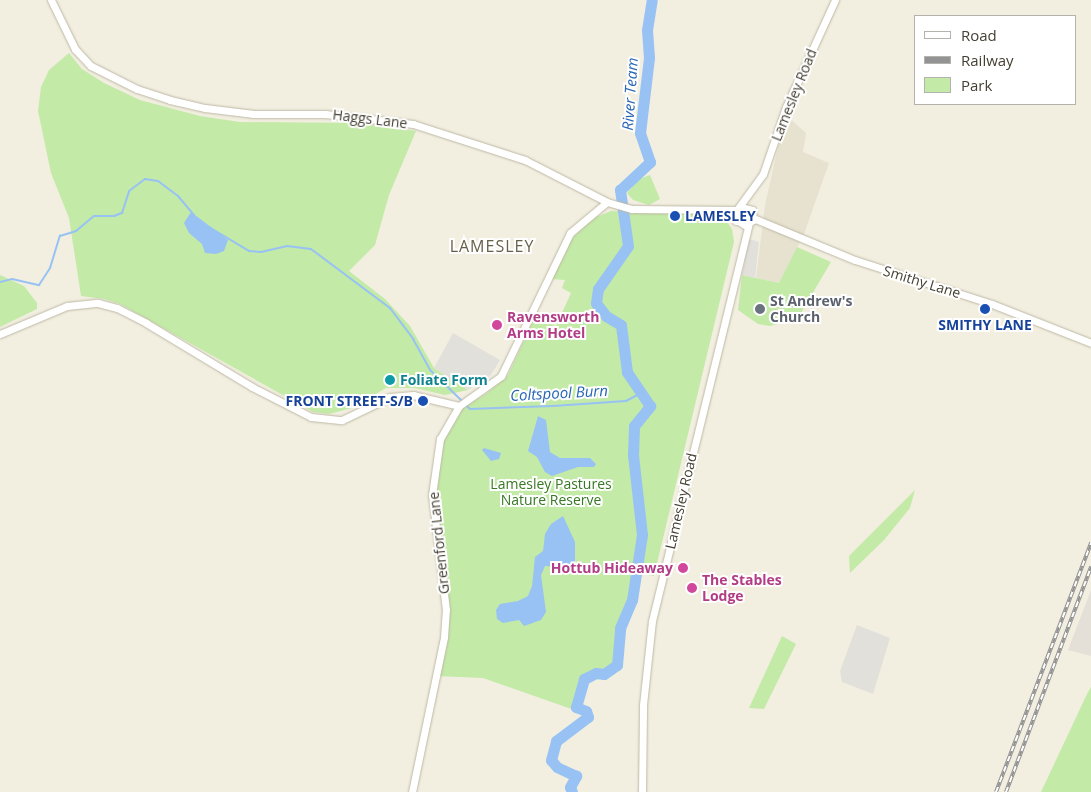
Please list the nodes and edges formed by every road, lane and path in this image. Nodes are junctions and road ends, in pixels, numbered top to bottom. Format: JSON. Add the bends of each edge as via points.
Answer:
{"nodes":[{"id":1,"x":51,"y":0,"type":"edge"},
{"id":2,"x":835,"y":0,"type":"edge"},
{"id":3,"x":754,"y":190,"type":"junction"},
{"id":4,"x":609,"y":203,"type":"junction"},
{"id":5,"x":739,"y":208,"type":"junction"},
{"id":6,"x":750,"y":209,"type":"junction"},
{"id":7,"x":718,"y":211,"type":"junction"},
{"id":8,"x":751,"y":221,"type":"junction"},
{"id":9,"x":737,"y":222,"type":"junction"},
{"id":10,"x":742,"y":244,"type":"junction"},
{"id":11,"x":0,"y":334,"type":"edge"},
{"id":12,"x":1091,"y":343,"type":"edge"},
{"id":13,"x":459,"y":406,"type":"junction"},
{"id":14,"x":412,"y":792,"type":"edge"},
{"id":15,"x":642,"y":792,"type":"edge"}],
"edges":[{"from":1,"to":4,"type":"street","name":"Haggs Lane","via":[[75,50],[91,66],[137,89],[205,108],[254,114],[325,114],[413,124],[525,160]]},
{"from":2,"to":3,"type":"street","name":"Lamesley Road","via":[[786,107],[767,166]]},
{"from":3,"to":5,"type":"street","name":"Lamesley Road"},
{"from":3,"to":6,"type":"street","name":"Lamesley Road"},
{"from":4,"to":7,"type":"street","name":"Haggs Lane","via":[[632,209]]},
{"from":4,"to":13,"type":"street","name":"Greenford Lane","via":[[584,220],[566,240],[501,376]]},
{"from":5,"to":6,"type":"street","name":"Haggs Lane"},
{"from":5,"to":7,"type":"street","name":"Haggs Lane"},
{"from":5,"to":9,"type":"street"},
{"from":6,"to":8,"type":"street"},
{"from":7,"to":9,"type":"street","name":"Haggs Lane"},
{"from":8,"to":9,"type":"street","name":"Smithy Lane"},
{"from":8,"to":10,"type":"street","name":"Lamesley Road"},
{"from":8,"to":12,"type":"street","name":"Smithy Lane","via":[[855,260],[992,304]]},
{"from":9,"to":10,"type":"street","name":"Lamesley Road"},
{"from":10,"to":15,"type":"street","name":"Lamesley Road","via":[[652,622],[643,705]]},
{"from":11,"to":13,"type":"street","via":[[67,306],[98,303],[117,308],[146,323],[252,387],[311,417],[342,420],[390,397],[413,395]]},
{"from":13,"to":14,"type":"street","name":"Greenford Lane","via":[[440,439],[433,473],[432,495],[446,610],[444,637]]}]}
